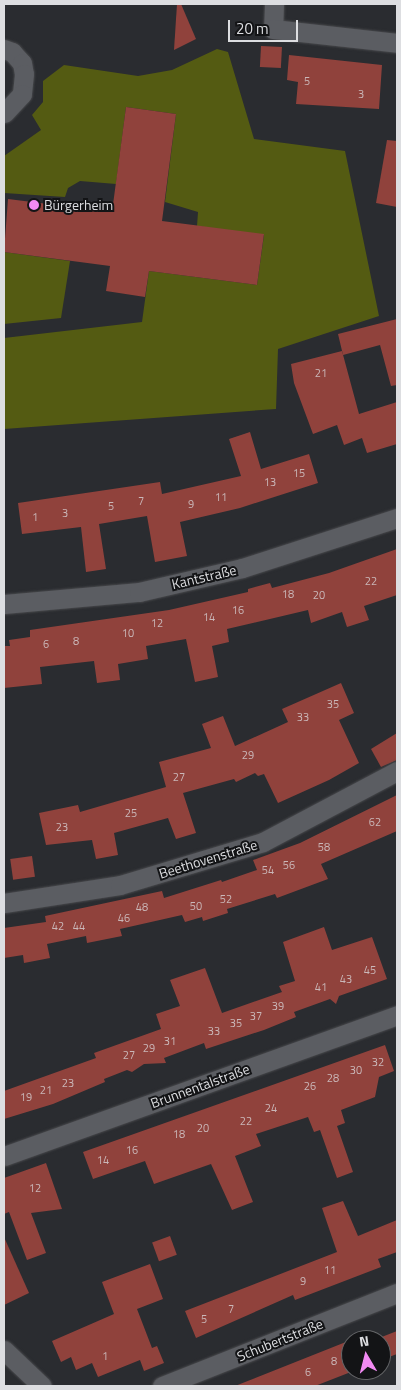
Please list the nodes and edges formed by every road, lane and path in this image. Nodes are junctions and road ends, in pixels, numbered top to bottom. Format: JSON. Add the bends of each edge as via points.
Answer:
{"nodes":[{"id":1,"x":274,"y":4,"type":"edge"},
{"id":2,"x":397,"y":43,"type":"edge"},
{"id":3,"x":4,"y":49,"type":"edge"},
{"id":4,"x":4,"y":113,"type":"edge"},
{"id":5,"x":397,"y":518,"type":"edge"},
{"id":6,"x":4,"y":604,"type":"edge"},
{"id":7,"x":397,"y":771,"type":"edge"},
{"id":8,"x":4,"y":903,"type":"edge"},
{"id":9,"x":397,"y":1016,"type":"edge"},
{"id":10,"x":4,"y":1156,"type":"edge"},
{"id":11,"x":397,"y":1293,"type":"edge"},
{"id":12,"x":4,"y":1350,"type":"edge"},
{"id":13,"x":42,"y":1386,"type":"edge"},
{"id":14,"x":162,"y":1386,"type":"edge"}],
"edges":[{"from":1,"to":2,"type":"street","via":[[273,29]]},
{"from":3,"to":4,"type":"street","via":[[12,52],[22,63],[24,74],[22,94]]},
{"from":5,"to":6,"type":"street","name":"Kantstraße","via":[[242,568],[139,592]]},
{"from":7,"to":8,"type":"street","name":"Beethovenstraße","via":[[263,842],[120,885]]},
{"from":9,"to":10,"type":"street","name":"Brunnentalstraße"},
{"from":11,"to":14,"type":"street","name":"Schubertstraße"},
{"from":12,"to":13,"type":"street"}]}
